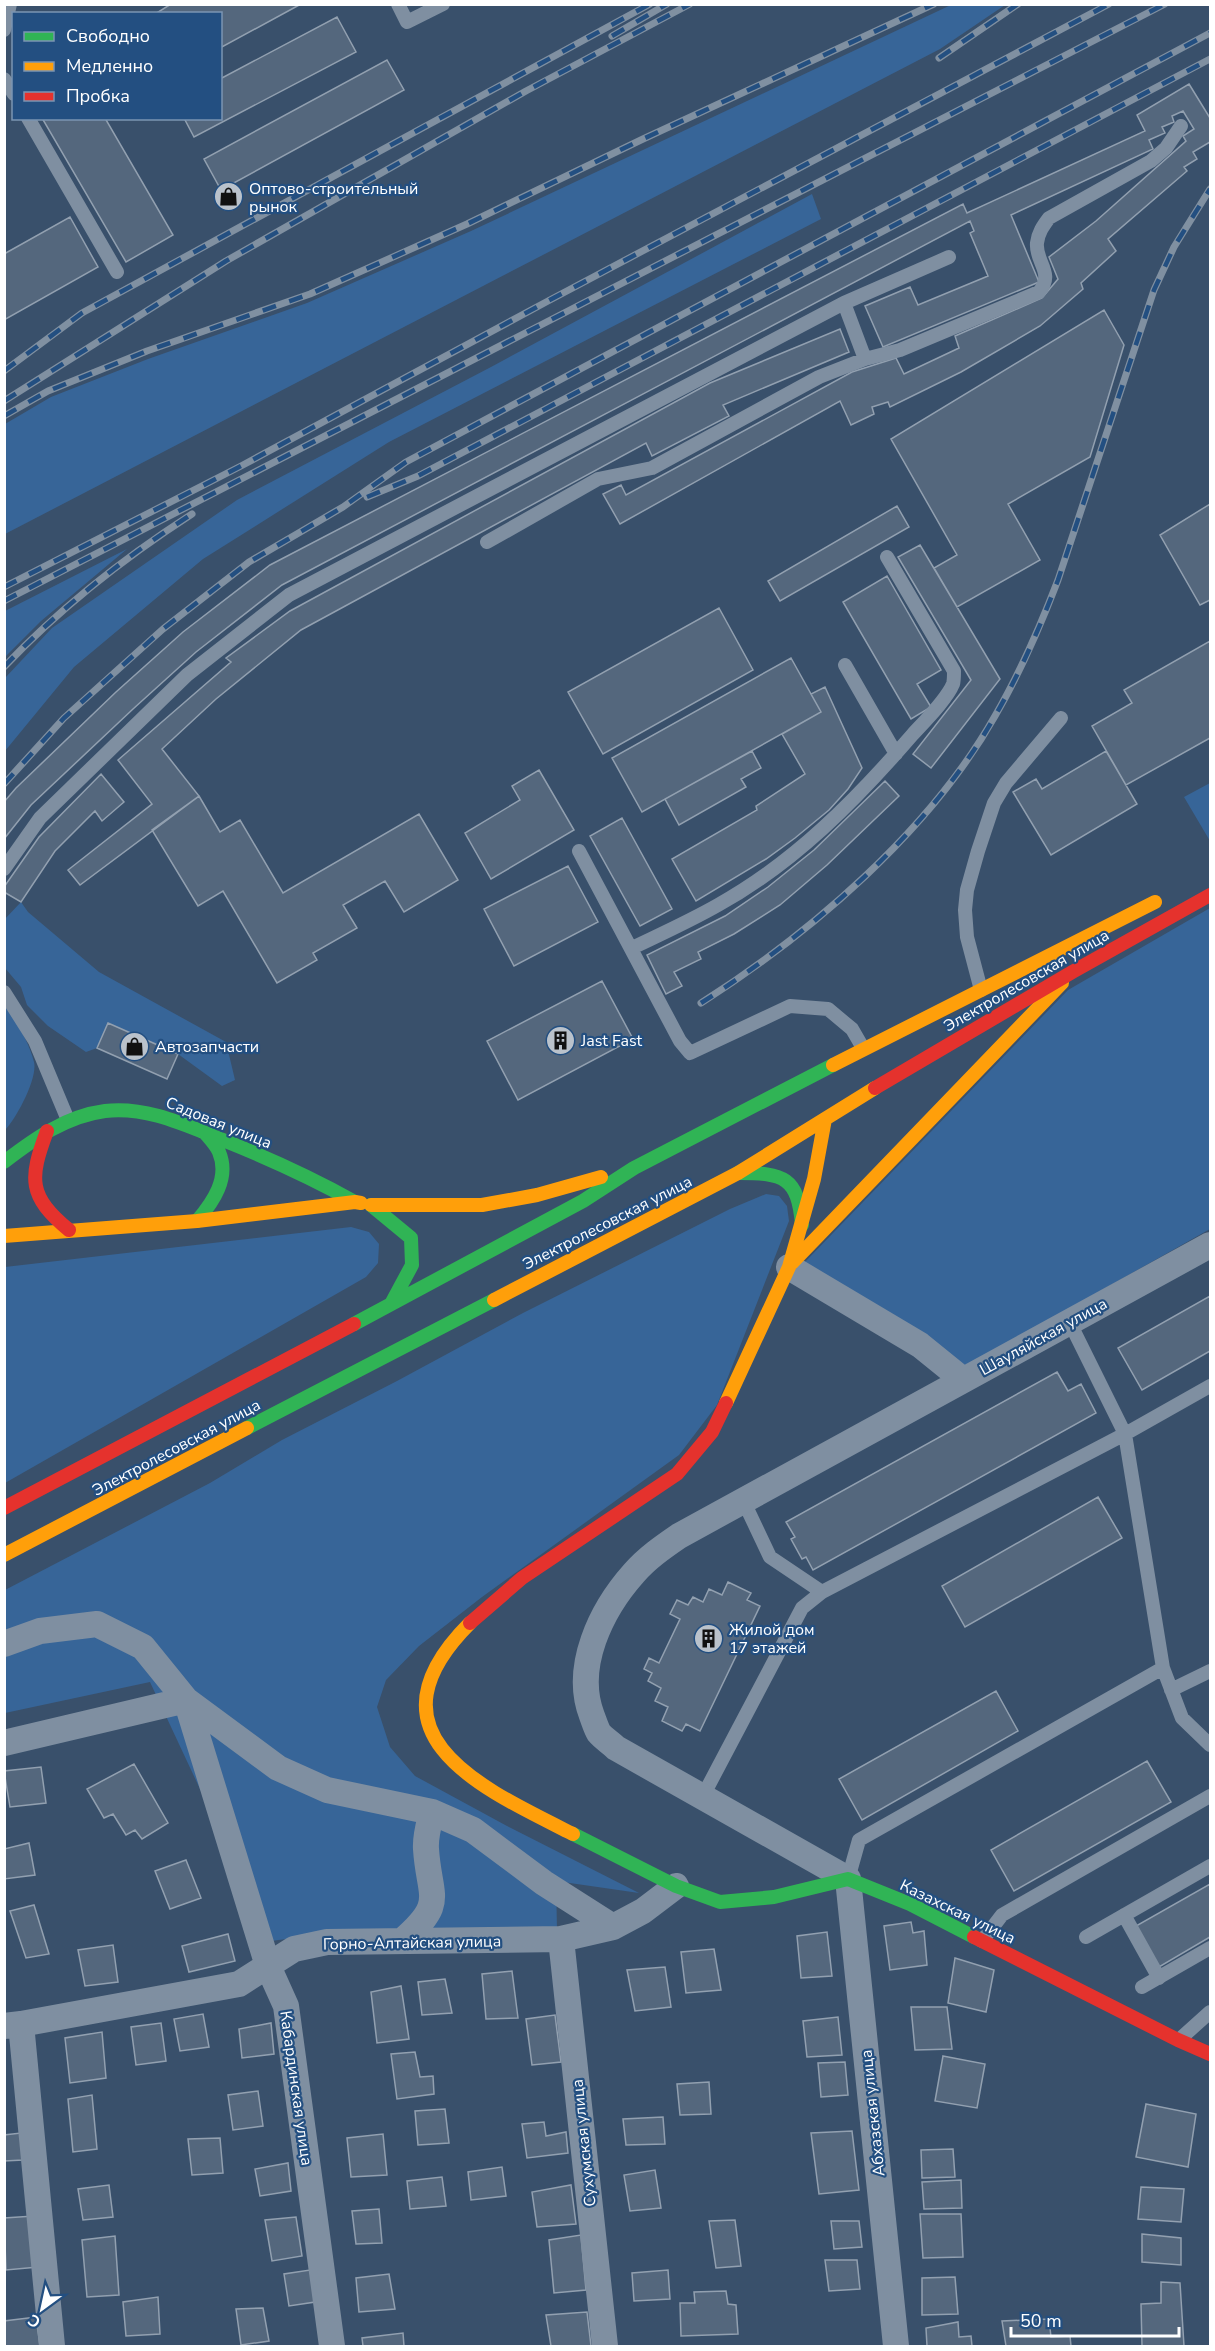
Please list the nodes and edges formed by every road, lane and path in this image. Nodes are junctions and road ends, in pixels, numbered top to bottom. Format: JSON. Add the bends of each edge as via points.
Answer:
{"nodes":[{"id":1,"x":10,"y":4,"type":"edge"},
{"id":2,"x":398,"y":4,"type":"edge"},
{"id":3,"x":443,"y":4,"type":"edge"},
{"id":4,"x":4,"y":30,"type":"edge"},
{"id":5,"x":29,"y":120,"type":"edge"},
{"id":6,"x":1181,"y":126,"type":"dead end"},
{"id":7,"x":949,"y":257,"type":"dead end"},
{"id":8,"x":117,"y":272,"type":"dead end"},
{"id":9,"x":844,"y":303,"type":"junction"},
{"id":10,"x":865,"y":359,"type":"junction"},
{"id":11,"x":487,"y":542,"type":"dead end"},
{"id":12,"x":887,"y":557,"type":"dead end"},
{"id":13,"x":845,"y":665,"type":"dead end"},
{"id":14,"x":1061,"y":718,"type":"dead end"},
{"id":15,"x":896,"y":754,"type":"junction"},
{"id":16,"x":579,"y":851,"type":"dead end"},
{"id":17,"x":4,"y":869,"type":"edge"},
{"id":18,"x":1170,"y":894,"type":"dead end"},
{"id":19,"x":1210,"y":895,"type":"edge"},
{"id":20,"x":632,"y":948,"type":"junction"},
{"id":21,"x":1074,"y":970,"type":"junction"},
{"id":22,"x":981,"y":990,"type":"junction"},
{"id":23,"x":4,"y":992,"type":"edge"},
{"id":24,"x":862,"y":1048,"type":"junction"},
{"id":25,"x":823,"y":1114,"type":"junction"},
{"id":26,"x":68,"y":1120,"type":"junction"},
{"id":27,"x":47,"y":1131,"type":"junction"},
{"id":28,"x":205,"y":1133,"type":"junction"},
{"id":29,"x":4,"y":1162,"type":"edge"},
{"id":30,"x":634,"y":1168,"type":"junction"},
{"id":31,"x":738,"y":1173,"type":"junction"},
{"id":32,"x":355,"y":1202,"type":"junction"},
{"id":33,"x":371,"y":1205,"type":"junction"},
{"id":34,"x":197,"y":1221,"type":"junction"},
{"id":35,"x":802,"y":1225,"type":"junction"},
{"id":36,"x":69,"y":1230,"type":"junction"},
{"id":37,"x":4,"y":1236,"type":"edge"},
{"id":38,"x":1210,"y":1245,"type":"edge"},
{"id":39,"x":789,"y":1267,"type":"junction"},
{"id":40,"x":392,"y":1304,"type":"junction"},
{"id":41,"x":1069,"y":1321,"type":"junction"},
{"id":42,"x":962,"y":1380,"type":"junction"},
{"id":43,"x":1210,"y":1386,"type":"edge"},
{"id":44,"x":1125,"y":1434,"type":"junction"},
{"id":45,"x":744,"y":1502,"type":"junction"},
{"id":46,"x":4,"y":1508,"type":"edge"},
{"id":47,"x":4,"y":1555,"type":"edge"},
{"id":48,"x":822,"y":1592,"type":"junction"},
{"id":49,"x":4,"y":1644,"type":"edge"},
{"id":50,"x":1163,"y":1668,"type":"junction"},
{"id":51,"x":1210,"y":1671,"type":"edge"},
{"id":52,"x":1171,"y":1690,"type":"junction"},
{"id":53,"x":186,"y":1700,"type":"junction"},
{"id":54,"x":4,"y":1743,"type":"edge"},
{"id":55,"x":1210,"y":1744,"type":"edge"},
{"id":56,"x":703,"y":1796,"type":"junction"},
{"id":57,"x":1210,"y":1796,"type":"edge"},
{"id":58,"x":432,"y":1812,"type":"junction"},
{"id":59,"x":1210,"y":1866,"type":"edge"},
{"id":60,"x":848,"y":1879,"type":"junction"},
{"id":61,"x":676,"y":1886,"type":"junction"},
{"id":62,"x":1124,"y":1916,"type":"junction"},
{"id":63,"x":614,"y":1927,"type":"junction"},
{"id":64,"x":1086,"y":1937,"type":"dead end"},
{"id":65,"x":561,"y":1939,"type":"junction"},
{"id":66,"x":402,"y":1941,"type":"junction"},
{"id":67,"x":982,"y":1941,"type":"junction"},
{"id":68,"x":1210,"y":1948,"type":"edge"},
{"id":69,"x":268,"y":1966,"type":"junction"},
{"id":70,"x":1159,"y":1978,"type":"junction"},
{"id":71,"x":1142,"y":1988,"type":"dead end"},
{"id":72,"x":1210,"y":2012,"type":"edge"},
{"id":73,"x":13,"y":2025,"type":"edge"},
{"id":74,"x":1178,"y":2040,"type":"junction"},
{"id":75,"x":1210,"y":2054,"type":"edge"},
{"id":76,"x":52,"y":2346,"type":"edge"},
{"id":77,"x":332,"y":2346,"type":"edge"},
{"id":78,"x":605,"y":2346,"type":"edge"},
{"id":79,"x":896,"y":2346,"type":"edge"}],
"edges":[{"from":1,"to":4,"type":"lane"},
{"from":2,"to":3,"type":"lane","via":[[407,22]]},
{"from":5,"to":8,"type":"lane"},
{"from":6,"to":10,"type":"lane","via":[[1151,161],[1049,218],[1036,245],[1046,277],[1039,292],[900,350]]},
{"from":7,"to":9,"type":"lane"},
{"from":9,"to":10,"type":"lane"},
{"from":9,"to":17,"type":"lane","via":[[289,595],[179,683],[40,818]]},
{"from":10,"to":11,"type":"lane","via":[[819,377],[652,468],[598,479]]},
{"from":12,"to":15,"type":"lane","via":[[954,671],[953,684]]},
{"from":13,"to":15,"type":"lane"},
{"from":14,"to":22,"type":"lane","via":[[1006,783],[994,803],[981,841],[965,910],[967,937]]},
{"from":15,"to":20,"type":"lane","via":[[834,819],[766,875],[719,905]]},
{"from":16,"to":20,"type":"lane"},
{"from":18,"to":22,"type":"main road","name":"Электролесовская улица"},
{"from":19,"to":21,"type":"main road","name":"Электролесовская улица"},
{"from":20,"to":24,"type":"lane","via":[[690,1053],[790,1006],[828,1009],[852,1029]]},
{"from":21,"to":25,"type":"main road","name":"Электролесовская улица"},
{"from":21,"to":39,"type":"main road"},
{"from":22,"to":24,"type":"main road","name":"Электролесовская улица"},
{"from":23,"to":26,"type":"lane","via":[[35,1041]]},
{"from":24,"to":30,"type":"main road","name":"Электролесовская улица","via":[[810,1085]]},
{"from":25,"to":31,"type":"main road","name":"Электролесовская улица"},
{"from":25,"to":35,"type":"main road","via":[[814,1179]]},
{"from":26,"to":27,"type":"main road","name":"Садовая улица"},
{"from":26,"to":28,"type":"main road","name":"Садовая улица","via":[[126,1109]]},
{"from":27,"to":29,"type":"main road","name":"Садовая улица"},
{"from":27,"to":36,"type":"main road","via":[[36,1158],[37,1196],[48,1214]]},
{"from":28,"to":32,"type":"main road","name":"Садовая улица","via":[[319,1181]]},
{"from":28,"to":34,"type":"main road","via":[[220,1153],[222,1170],[212,1204]]},
{"from":30,"to":33,"type":"main road","name":"Садовая улица","via":[[537,1195],[482,1205]]},
{"from":30,"to":40,"type":"main road","name":"Электролесовская улица","via":[[583,1202]]},
{"from":31,"to":35,"type":"main road","via":[[768,1173],[787,1183],[798,1196]]},
{"from":31,"to":47,"type":"main road","name":"Электролесовская улица"},
{"from":32,"to":33,"type":"main road","name":"Садовая улица"},
{"from":32,"to":34,"type":"main road","name":"Садовая улица"},
{"from":33,"to":40,"type":"main road","via":[[411,1238],[412,1265]]},
{"from":34,"to":36,"type":"main road","name":"Садовая улица"},
{"from":35,"to":39,"type":"main road"},
{"from":36,"to":37,"type":"main road","name":"Садовая улица"},
{"from":38,"to":41,"type":"street","name":"Шауляйская улица"},
{"from":39,"to":42,"type":"street","name":"Шауляйская улица","via":[[920,1345]]},
{"from":39,"to":61,"type":"main road","via":[[727,1403],[694,1455],[677,1474],[522,1578],[486,1607],[454,1638],[429,1681],[425,1705],[431,1730],[447,1756],[476,1782]]},
{"from":40,"to":46,"type":"main road","name":"Электролесовская улица"},
{"from":41,"to":42,"type":"street","name":"Шауляйская улица"},
{"from":41,"to":44,"type":"lane"},
{"from":42,"to":45,"type":"street"},
{"from":43,"to":44,"type":"lane"},
{"from":44,"to":48,"type":"lane"},
{"from":44,"to":50,"type":"lane"},
{"from":45,"to":48,"type":"lane","via":[[770,1557]]},
{"from":45,"to":56,"type":"street","via":[[680,1536],[654,1553],[632,1575],[609,1609],[586,1664],[586,1699],[599,1733],[616,1748]]},
{"from":48,"to":56,"type":"lane","via":[[802,1608]]},
{"from":49,"to":53,"type":"street","via":[[40,1631],[98,1624],[143,1647]]},
{"from":50,"to":52,"type":"lane"},
{"from":50,"to":60,"type":"lane","via":[[859,1840]]},
{"from":51,"to":52,"type":"lane"},
{"from":52,"to":55,"type":"lane","via":[[1182,1718]]},
{"from":53,"to":54,"type":"street"},
{"from":53,"to":58,"type":"street","via":[[278,1768],[327,1790]]},
{"from":53,"to":69,"type":"street","name":"Кабардинская улица"},
{"from":56,"to":60,"type":"street"},
{"from":57,"to":67,"type":"lane","via":[[1002,1915]]},
{"from":58,"to":63,"type":"street","via":[[473,1830],[544,1883]]},
{"from":58,"to":66,"type":"street","via":[[426,1848],[433,1893],[430,1910]]},
{"from":59,"to":62,"type":"lane"},
{"from":60,"to":61,"type":"main road","via":[[774,1897],[720,1902]]},
{"from":60,"to":67,"type":"main road","name":"Казахская улица","via":[[910,1904]]},
{"from":60,"to":79,"type":"street","name":"Абхазская улица"},
{"from":61,"to":63,"type":"street","name":"Горно-Алтайская улица"},
{"from":62,"to":64,"type":"lane"},
{"from":62,"to":70,"type":"lane"},
{"from":63,"to":65,"type":"street","name":"Горно-Алтайская улица"},
{"from":65,"to":66,"type":"street","name":"Горно-Алтайская улица"},
{"from":65,"to":78,"type":"street","name":"Сухумская улица"},
{"from":66,"to":69,"type":"street","name":"Горно-Алтайская улица","via":[[327,1942],[294,1949]]},
{"from":67,"to":74,"type":"main road","name":"Казахская улица"},
{"from":68,"to":70,"type":"lane"},
{"from":69,"to":73,"type":"street","name":"Горно-Алтайская улица","via":[[239,1984]]},
{"from":69,"to":77,"type":"street","name":"Кабардинская улица","via":[[286,2006]]},
{"from":70,"to":71,"type":"lane"},
{"from":72,"to":74,"type":"lane"},
{"from":73,"to":76,"type":"street"},
{"from":74,"to":75,"type":"main road","name":"Казахская улица"}]}
